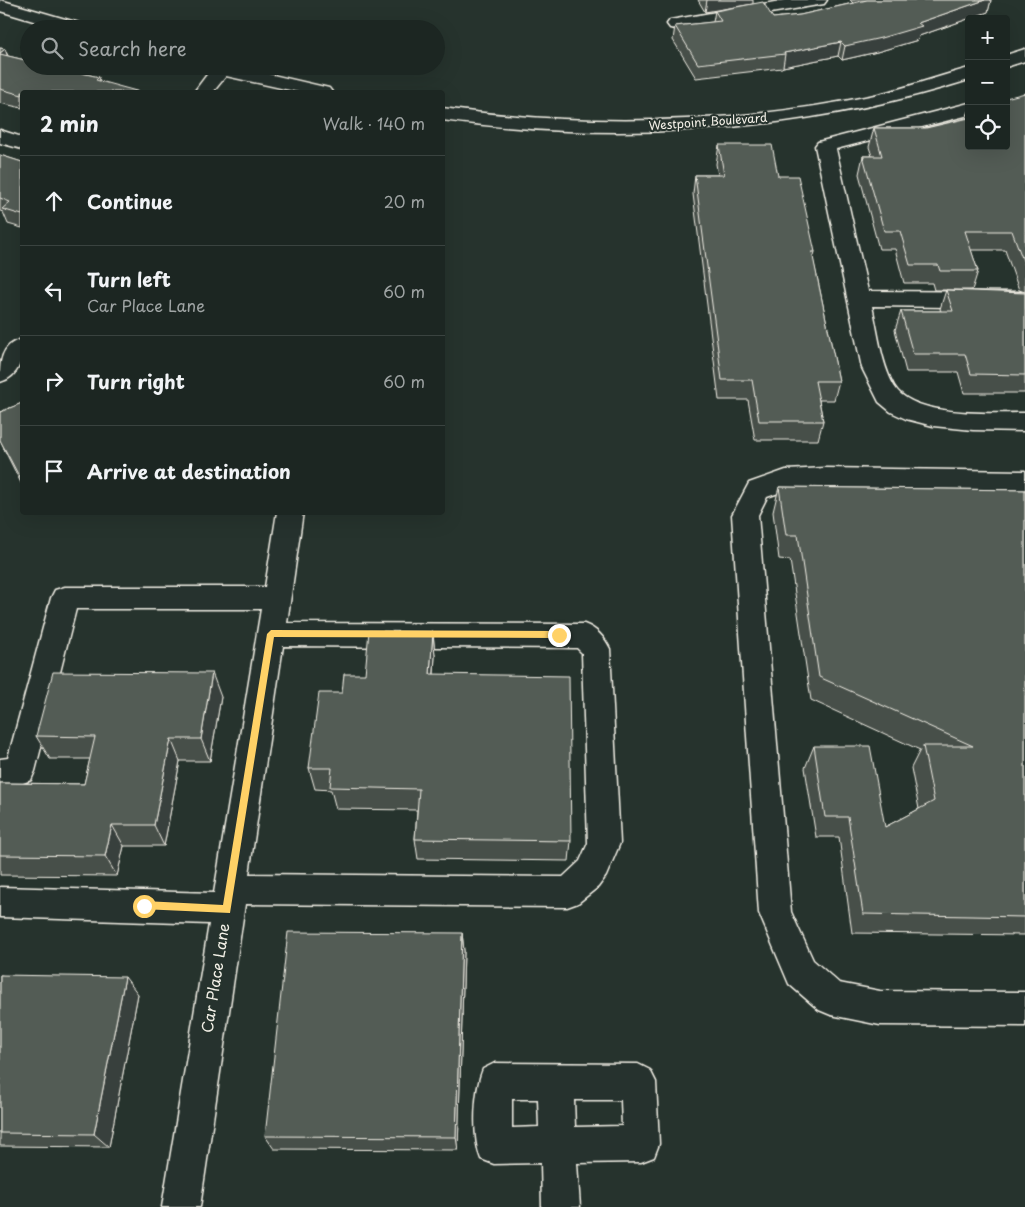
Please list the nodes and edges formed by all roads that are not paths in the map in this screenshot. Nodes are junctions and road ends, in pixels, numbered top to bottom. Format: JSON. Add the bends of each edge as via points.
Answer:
{"nodes":[{"id":1,"x":810,"y":1,"type":"edge"},
{"id":2,"x":0,"y":5,"type":"edge"},
{"id":3,"x":50,"y":20,"type":"edge"},
{"id":4,"x":676,"y":24,"type":"edge"},
{"id":5,"x":211,"y":75,"type":"edge"},
{"id":6,"x":246,"y":75,"type":"edge"},
{"id":7,"x":965,"y":75,"type":"edge"},
{"id":8,"x":204,"y":90,"type":"edge"},
{"id":9,"x":313,"y":90,"type":"edge"},
{"id":10,"x":965,"y":110,"type":"edge"},
{"id":11,"x":445,"y":114,"type":"edge"},
{"id":12,"x":0,"y":136,"type":"edge"},
{"id":13,"x":20,"y":142,"type":"edge"},
{"id":14,"x":858,"y":298,"type":"junction"},
{"id":15,"x":1025,"y":300,"type":"edge"},
{"id":16,"x":20,"y":349,"type":"edge"},
{"id":17,"x":0,"y":374,"type":"edge"},
{"id":18,"x":1025,"y":422,"type":"edge"},
{"id":19,"x":1025,"y":481,"type":"edge"},
{"id":20,"x":290,"y":515,"type":"edge"},
{"id":21,"x":277,"y":598,"type":"junction"},
{"id":22,"x":271,"y":634,"type":"junction"},
{"id":23,"x":0,"y":772,"type":"edge"},
{"id":24,"x":229,"y":899,"type":"junction"},
{"id":25,"x":0,"y":902,"type":"edge"},
{"id":26,"x":1025,"y":1008,"type":"edge"},
{"id":27,"x":555,"y":1082,"type":"junction"},
{"id":28,"x":558,"y":1146,"type":"junction"},
{"id":29,"x":182,"y":1207,"type":"edge"},
{"id":30,"x":562,"y":1207,"type":"edge"}],
"edges":[{"from":1,"to":4,"type":"street"},
{"from":2,"to":3,"type":"street"},
{"from":5,"to":8,"type":"street"},
{"from":6,"to":9,"type":"street"},
{"from":7,"to":11,"type":"street","name":"Westpoint Boulevard","via":[[874,101],[807,114],[736,122],[664,126],[587,125]]},
{"from":10,"to":14,"type":"street","via":[[825,146]]},
{"from":12,"to":13,"type":"street"},
{"from":14,"to":15,"type":"street"},
{"from":14,"to":18,"type":"street","via":[[874,368],[888,396],[918,413],[941,418]]},
{"from":16,"to":17,"type":"street"},
{"from":19,"to":26,"type":"street","via":[[786,480],[758,490],[745,515],[775,913],[801,972],[831,998],[880,1008]]},
{"from":20,"to":21,"type":"street","name":"Car Place Lane"},
{"from":21,"to":22,"type":"street","name":"Car Place Lane"},
{"from":21,"to":23,"type":"street","via":[[65,598],[20,770]]},
{"from":22,"to":24,"type":"street","name":"Car Place Lane"},
{"from":22,"to":24,"type":"street","via":[[584,636],[596,650],[604,843],[596,866],[584,882],[567,892]]},
{"from":24,"to":25,"type":"street"},
{"from":24,"to":29,"type":"street","name":"Car Place Lane"},
{"from":27,"to":28,"type":"street"},
{"from":27,"to":28,"type":"street","via":[[495,1081],[494,1146]]},
{"from":27,"to":28,"type":"street","via":[[638,1082],[641,1144]]},
{"from":28,"to":30,"type":"street"}]}
